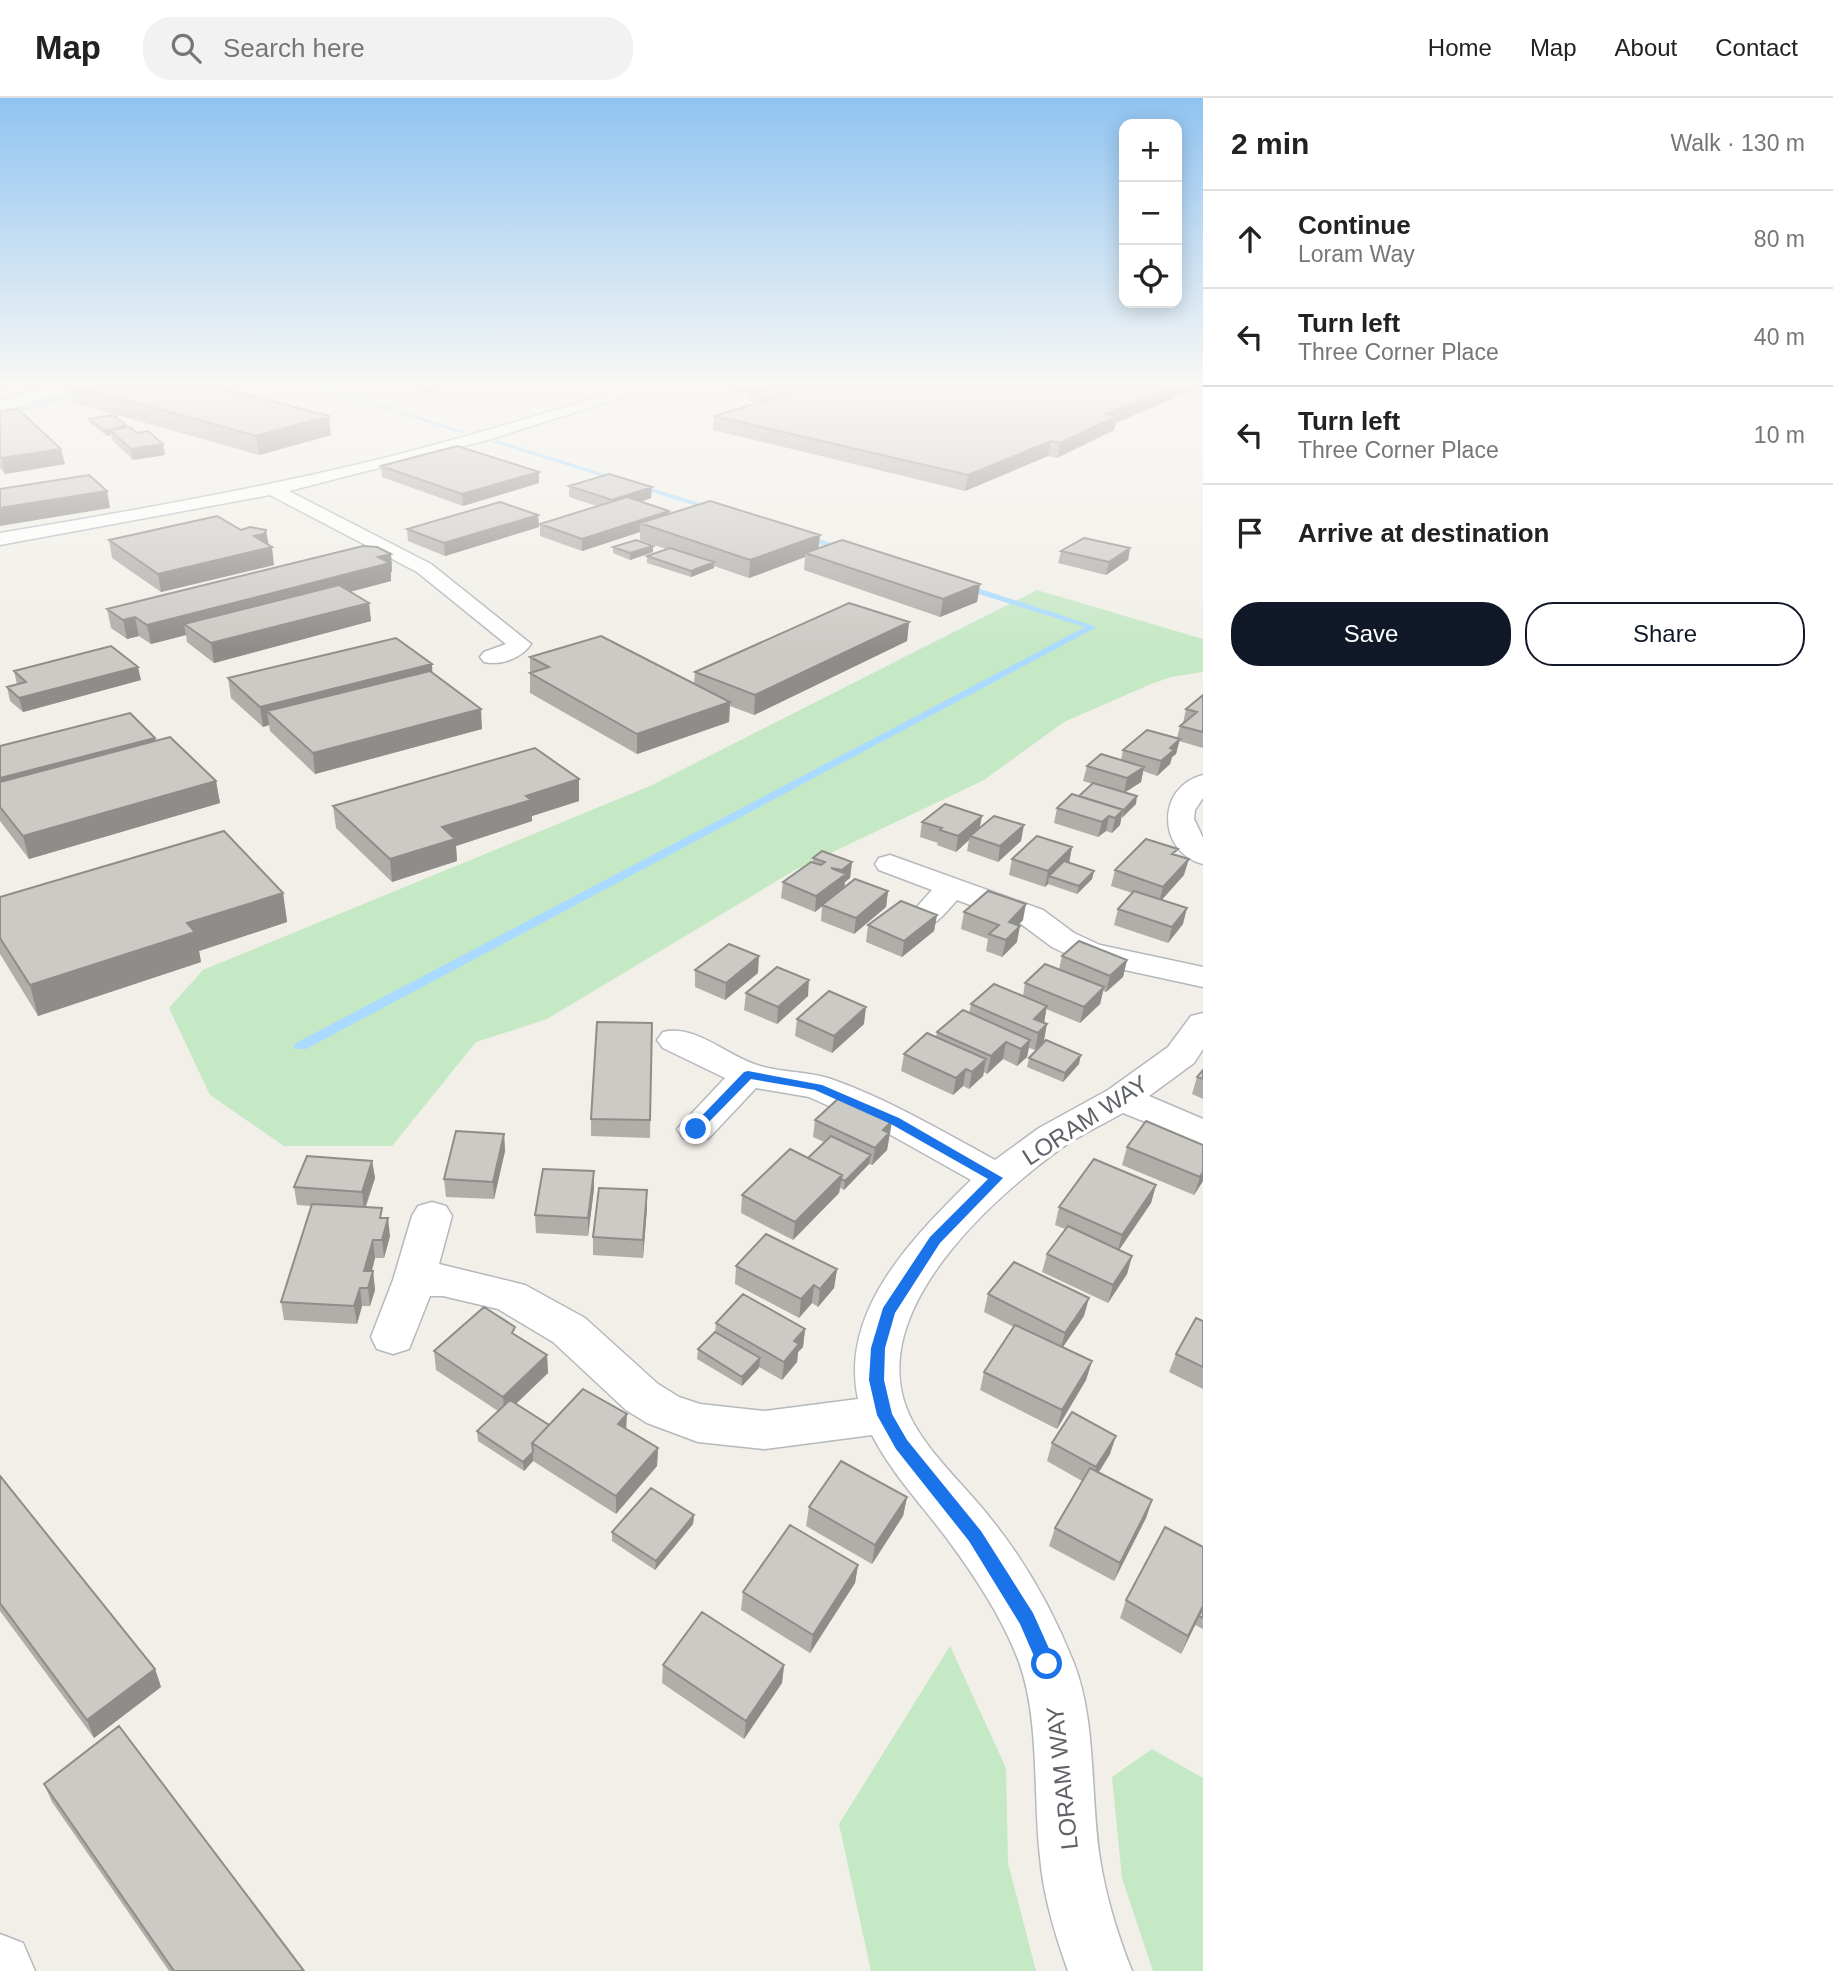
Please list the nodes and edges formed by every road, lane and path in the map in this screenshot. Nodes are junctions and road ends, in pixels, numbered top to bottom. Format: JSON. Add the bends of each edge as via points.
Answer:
{"nodes":[{"id":1,"x":332,"y":473,"type":"edge"},
{"id":2,"x":272,"y":489,"type":"junction"},
{"id":3,"x":0,"y":539,"type":"edge"},
{"id":4,"x":492,"y":657,"type":"dead end"},
{"id":5,"x":1203,"y":783,"type":"edge"},
{"id":6,"x":1203,"y":855,"type":"edge"},
{"id":7,"x":890,"y":864,"type":"dead end"},
{"id":8,"x":952,"y":887,"type":"junction"},
{"id":9,"x":922,"y":919,"type":"edge"},
{"id":10,"x":1203,"y":977,"type":"edge"},
{"id":11,"x":1203,"y":1023,"type":"edge"},
{"id":12,"x":676,"y":1041,"type":"dead end"},
{"id":13,"x":748,"y":1074,"type":"junction"},
{"id":14,"x":1122,"y":1098,"type":"junction"},
{"id":15,"x":696,"y":1129,"type":"dead end"},
{"id":16,"x":1203,"y":1133,"type":"edge"},
{"id":17,"x":997,"y":1178,"type":"junction"},
{"id":18,"x":432,"y":1216,"type":"dead end"},
{"id":19,"x":414,"y":1280,"type":"junction"},
{"id":20,"x":393,"y":1337,"type":"dead end"},
{"id":21,"x":885,"y":1415,"type":"junction"},
{"id":22,"x":0,"y":1966,"type":"edge"},
{"id":23,"x":3,"y":1971,"type":"edge"},
{"id":24,"x":1100,"y":1971,"type":"edge"}],
"edges":[{"from":1,"to":2,"type":"street"},
{"from":2,"to":3,"type":"street"},
{"from":2,"to":4,"type":"street","via":[[424,568],[520,644]]},
{"from":5,"to":6,"type":"street","via":[[1180,811],[1178,821]]},
{"from":7,"to":8,"type":"street"},
{"from":8,"to":9,"type":"street"},
{"from":8,"to":10,"type":"street","via":[[1032,917],[1090,953]]},
{"from":11,"to":14,"type":"street","name":"LORAM WAY","via":[[1181,1055]]},
{"from":12,"to":13,"type":"street"},
{"from":13,"to":15,"type":"street"},
{"from":13,"to":17,"type":"street","via":[[818,1087],[895,1121]]},
{"from":14,"to":16,"type":"street"},
{"from":14,"to":17,"type":"street","name":"LORAM WAY","via":[[1052,1137]]},
{"from":17,"to":21,"type":"street","name":"LORAM WAY","via":[[935,1240],[888,1312],[878,1348],[877,1380]]},
{"from":18,"to":19,"type":"street"},
{"from":19,"to":20,"type":"street"},
{"from":19,"to":21,"type":"street","via":[[443,1280],[510,1296],[569,1330],[642,1397],[698,1423],[765,1430]]},
{"from":21,"to":24,"type":"street","name":"LORAM WAY","via":[[901,1445],[975,1536],[1027,1619],[1047,1664],[1060,1727],[1070,1860]]},
{"from":22,"to":23,"type":"street"}]}
